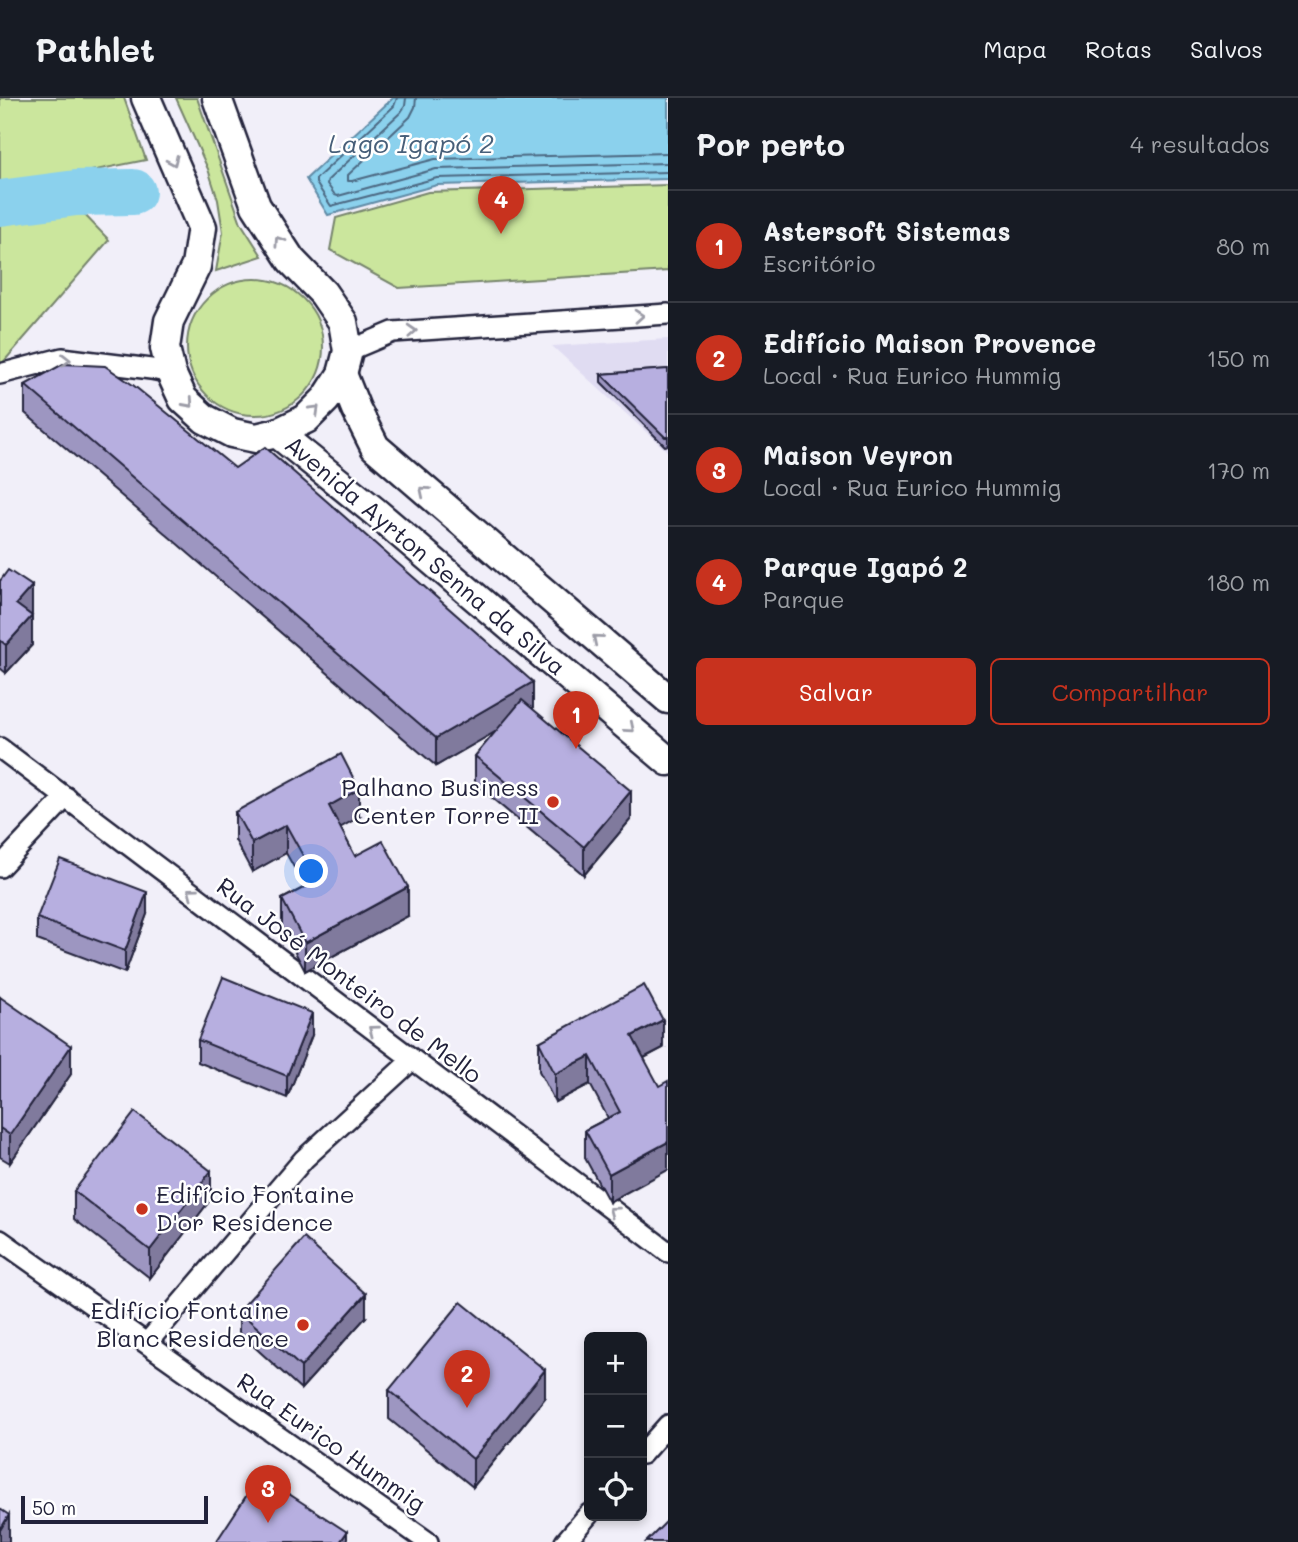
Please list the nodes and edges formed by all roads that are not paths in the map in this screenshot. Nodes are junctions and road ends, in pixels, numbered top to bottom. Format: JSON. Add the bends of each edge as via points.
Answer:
{"nodes":[{"id":1,"x":146,"y":98,"type":"edge"},
{"id":2,"x":217,"y":98,"type":"edge"},
{"id":3,"x":668,"y":314,"type":"edge"},
{"id":4,"x":345,"y":363,"type":"junction"},
{"id":5,"x":171,"y":373,"type":"junction"},
{"id":6,"x":0,"y":374,"type":"edge"},
{"id":7,"x":277,"y":433,"type":"junction"},
{"id":8,"x":668,"y":699,"type":"edge"},
{"id":9,"x":0,"y":748,"type":"edge"},
{"id":10,"x":668,"y":761,"type":"edge"},
{"id":11,"x":66,"y":797,"type":"junction"},
{"id":12,"x":0,"y":867,"type":"edge"},
{"id":13,"x":412,"y":1060,"type":"junction"},
{"id":14,"x":0,"y":1240,"type":"edge"},
{"id":15,"x":668,"y":1252,"type":"edge"},
{"id":16,"x":147,"y":1343,"type":"junction"},
{"id":17,"x":668,"y":1425,"type":"edge"},
{"id":18,"x":647,"y":1448,"type":"edge"},
{"id":19,"x":584,"y":1520,"type":"edge"},
{"id":20,"x":428,"y":1542,"type":"edge"},
{"id":21,"x":565,"y":1542,"type":"edge"}],
"edges":[{"from":1,"to":5,"type":"main road","one_way":true,"via":[[202,227],[196,267],[169,321],[165,348]]},
{"from":4,"to":2,"type":"main road","name":"Avenida Ayrton Senna da Silva","one_way":true,"via":[[344,323],[291,260],[256,206]]},
{"from":4,"to":3,"type":"street","one_way":true,"via":[[393,332]]},
{"from":7,"to":4,"type":"main road","one_way":true,"via":[[306,419],[326,399]]},
{"from":8,"to":4,"type":"main road","name":"Avenida Ayrton Senna da Silva","one_way":true,"via":[[375,447],[356,409]]},
{"from":6,"to":5,"type":"street","one_way":true,"via":[[62,358]]},
{"from":5,"to":7,"type":"main road","one_way":true,"via":[[183,399],[205,419],[232,433],[256,438]]},
{"from":7,"to":10,"type":"main road","name":"Avenida Ayrton Senna da Silva","one_way":true},
{"from":9,"to":11,"type":"street","name":"Rua José Monteiro de Mello"},
{"from":11,"to":12,"type":"street"},
{"from":13,"to":11,"type":"street","name":"Rua José Monteiro de Mello","one_way":true},
{"from":15,"to":13,"type":"street","name":"Rua José Monteiro de Mello","one_way":true},
{"from":13,"to":16,"type":"street","via":[[304,1159]]},
{"from":14,"to":16,"type":"street","name":"Rua Eurico Hummig"},
{"from":16,"to":20,"type":"street","name":"Rua Eurico Hummig"},
{"from":17,"to":18,"type":"street"},
{"from":19,"to":21,"type":"street"}]}
